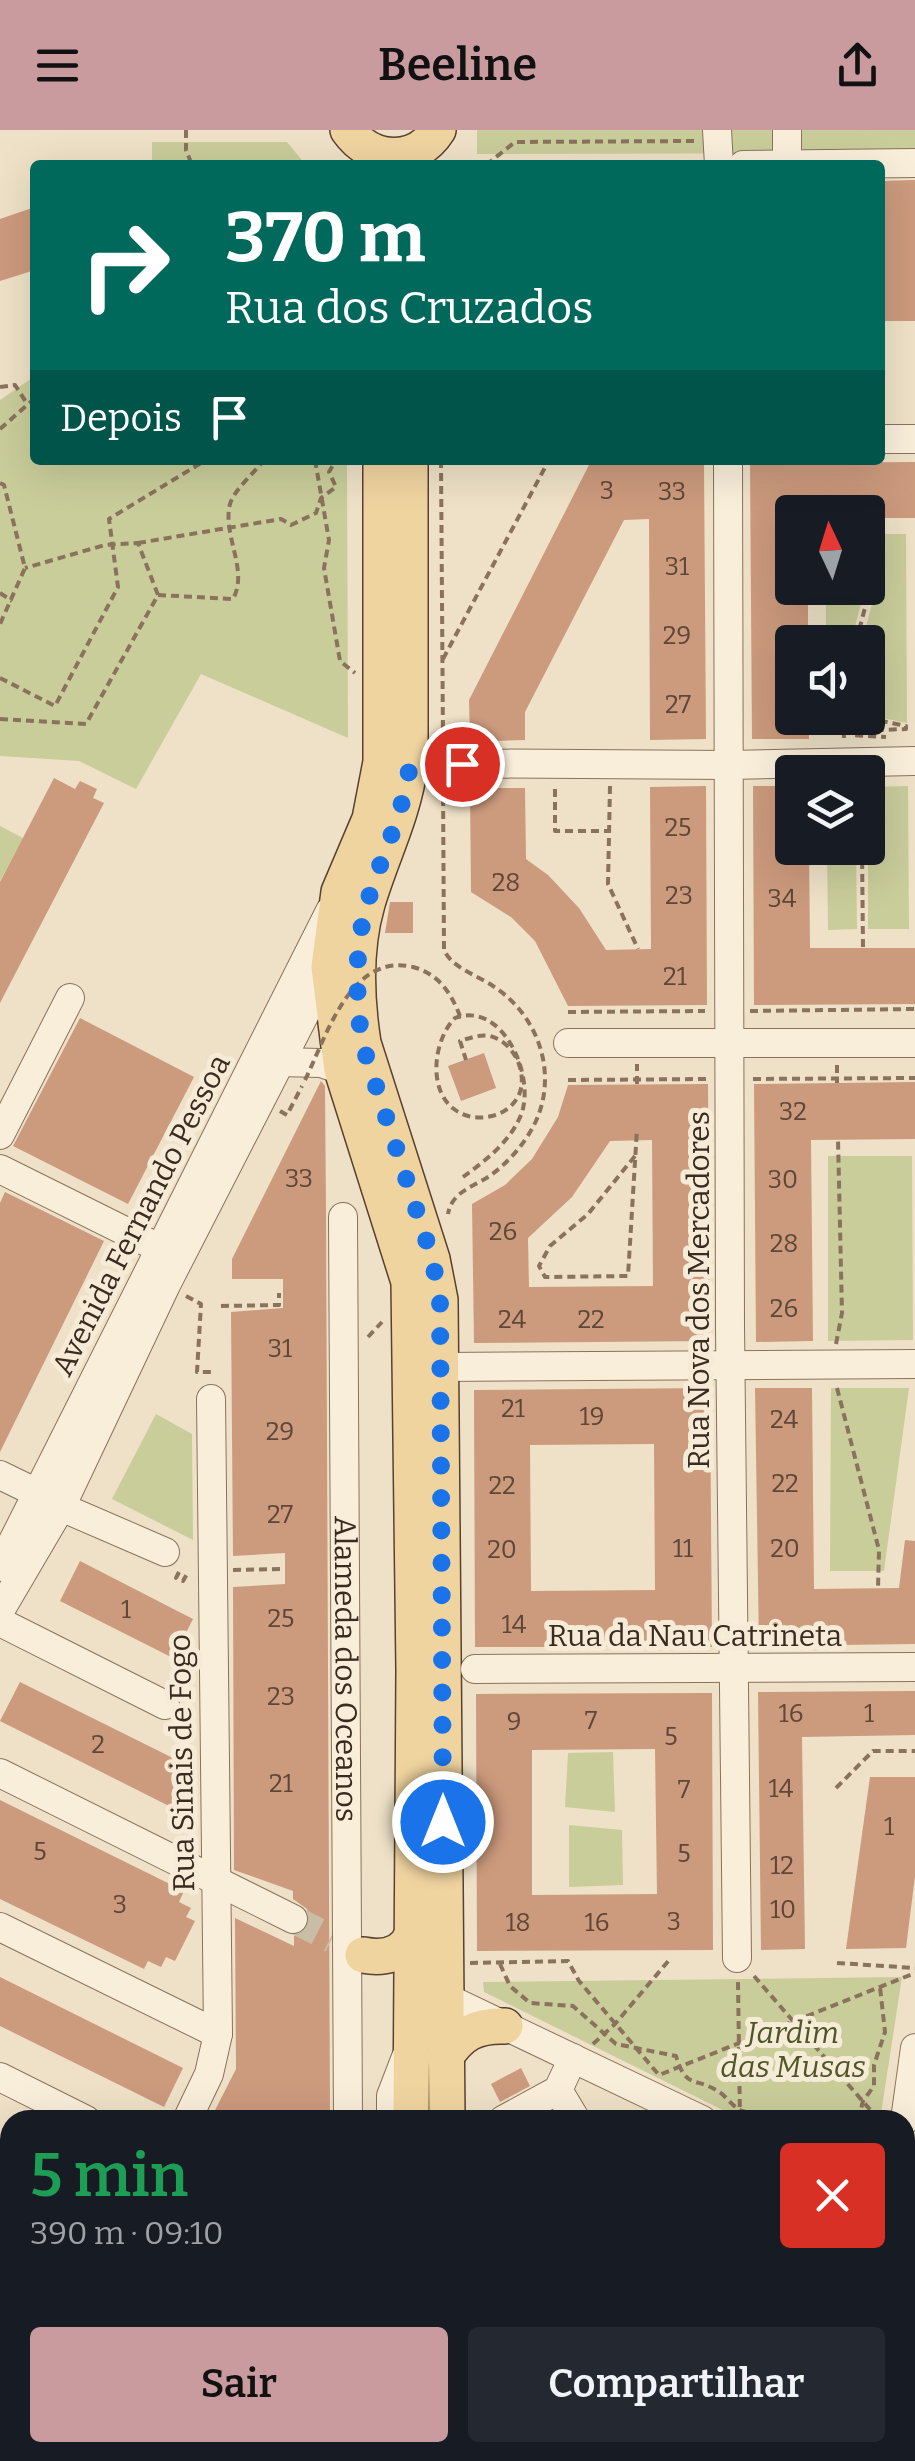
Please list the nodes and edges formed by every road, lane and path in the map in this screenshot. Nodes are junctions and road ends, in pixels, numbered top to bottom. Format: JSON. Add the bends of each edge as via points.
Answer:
{"nodes":[{"id":1,"x":186,"y":130,"type":"edge"},
{"id":2,"x":787,"y":130,"type":"edge"},
{"id":3,"x":682,"y":134,"type":"dead end"},
{"id":4,"x":707,"y":134,"type":"edge"},
{"id":5,"x":355,"y":140,"type":"edge"},
{"id":6,"x":682,"y":142,"type":"junction"},
{"id":7,"x":428,"y":146,"type":"edge"},
{"id":8,"x":190,"y":160,"type":"edge"},
{"id":9,"x":492,"y":160,"type":"edge"},
{"id":10,"x":717,"y":160,"type":"edge"},
{"id":11,"x":788,"y":160,"type":"edge"},
{"id":12,"x":885,"y":163,"type":"edge"},
{"id":13,"x":915,"y":163,"type":"edge"},
{"id":14,"x":0,"y":387,"type":"edge"},
{"id":15,"x":30,"y":402,"type":"edge"},
{"id":16,"x":27,"y":404,"type":"junction"},
{"id":17,"x":0,"y":429,"type":"edge"},
{"id":18,"x":885,"y":439,"type":"edge"},
{"id":19,"x":915,"y":439,"type":"edge"},
{"id":20,"x":198,"y":465,"type":"edge"},
{"id":21,"x":260,"y":465,"type":"edge"},
{"id":22,"x":316,"y":465,"type":"edge"},
{"id":23,"x":333,"y":465,"type":"edge"},
{"id":24,"x":381,"y":465,"type":"edge"},
{"id":25,"x":410,"y":465,"type":"edge"},
{"id":26,"x":546,"y":465,"type":"edge"},
{"id":27,"x":728,"y":465,"type":"edge"},
{"id":28,"x":0,"y":482,"type":"edge"},
{"id":29,"x":320,"y":498,"type":"junction"},
{"id":30,"x":230,"y":528,"type":"junction"},
{"id":31,"x":138,"y":543,"type":"junction"},
{"id":32,"x":114,"y":545,"type":"junction"},
{"id":33,"x":25,"y":568,"type":"junction"},
{"id":34,"x":0,"y":593,"type":"edge"},
{"id":35,"x":158,"y":595,"type":"junction"},
{"id":36,"x":12,"y":601,"type":"junction"},
{"id":37,"x":0,"y":624,"type":"edge"},
{"id":38,"x":442,"y":660,"type":"dead end"},
{"id":39,"x":355,"y":674,"type":"dead end"},
{"id":40,"x":0,"y":678,"type":"edge"},
{"id":41,"x":0,"y":719,"type":"edge"},
{"id":42,"x":885,"y":720,"type":"edge"},
{"id":43,"x":885,"y":729,"type":"edge"},
{"id":44,"x":915,"y":761,"type":"edge"},
{"id":45,"x":410,"y":763,"type":"junction"},
{"id":46,"x":555,"y":764,"type":"junction"},
{"id":47,"x":610,"y":764,"type":"junction"},
{"id":48,"x":729,"y":765,"type":"junction"},
{"id":49,"x":610,"y":831,"type":"junction"},
{"id":50,"x":862,"y":865,"type":"edge"},
{"id":51,"x":353,"y":899,"type":"junction"},
{"id":52,"x":863,"y":948,"type":"dead end"},
{"id":53,"x":638,"y":949,"type":"dead end"},
{"id":54,"x":330,"y":970,"type":"junction"},
{"id":55,"x":70,"y":998,"type":"dead end"},
{"id":56,"x":836,"y":1010,"type":"dead end"},
{"id":57,"x":460,"y":1016,"type":"junction"},
{"id":58,"x":836,"y":1025,"type":"dead end"},
{"id":59,"x":568,"y":1043,"type":"dead end"},
{"id":60,"x":730,"y":1043,"type":"junction"},
{"id":61,"x":906,"y":1053,"type":"edge"},
{"id":62,"x":466,"y":1060,"type":"dead end"},
{"id":63,"x":278,"y":1062,"type":"junction"},
{"id":64,"x":837,"y":1063,"type":"dead end"},
{"id":65,"x":342,"y":1070,"type":"junction"},
{"id":66,"x":896,"y":1078,"type":"dead end"},
{"id":67,"x":837,"y":1083,"type":"dead end"},
{"id":68,"x":287,"y":1115,"type":"dead end"},
{"id":69,"x":637,"y":1129,"type":"dead end"},
{"id":70,"x":0,"y":1135,"type":"edge"},
{"id":71,"x":838,"y":1139,"type":"dead end"},
{"id":72,"x":635,"y":1156,"type":"junction"},
{"id":73,"x":0,"y":1169,"type":"edge"},
{"id":74,"x":841,"y":1174,"type":"dead end"},
{"id":75,"x":463,"y":1177,"type":"dead end"},
{"id":76,"x":343,"y":1218,"type":"dead end"},
{"id":77,"x":170,"y":1253,"type":"junction"},
{"id":78,"x":279,"y":1293,"type":"dead end"},
{"id":79,"x":221,"y":1306,"type":"dead end"},
{"id":80,"x":200,"y":1331,"type":"dead end"},
{"id":81,"x":915,"y":1364,"type":"edge"},
{"id":82,"x":731,"y":1365,"type":"junction"},
{"id":83,"x":441,"y":1367,"type":"junction"},
{"id":84,"x":212,"y":1385,"type":"joint"},
{"id":85,"x":0,"y":1475,"type":"edge"},
{"id":86,"x":49,"y":1500,"type":"junction"},
{"id":87,"x":879,"y":1550,"type":"dead end"},
{"id":88,"x":174,"y":1557,"type":"joint"},
{"id":89,"x":191,"y":1566,"type":"dead end"},
{"id":90,"x":0,"y":1567,"type":"edge"},
{"id":91,"x":878,"y":1588,"type":"dead end"},
{"id":92,"x":0,"y":1611,"type":"edge"},
{"id":93,"x":0,"y":1622,"type":"edge"},
{"id":94,"x":915,"y":1667,"type":"edge"},
{"id":95,"x":475,"y":1669,"type":"dead end"},
{"id":96,"x":736,"y":1669,"type":"junction"},
{"id":97,"x":165,"y":1705,"type":"joint"},
{"id":98,"x":214,"y":1728,"type":"junction"},
{"id":99,"x":915,"y":1751,"type":"edge"},
{"id":100,"x":0,"y":1772,"type":"edge"},
{"id":101,"x":836,"y":1788,"type":"dead end"},
{"id":102,"x":216,"y":1883,"type":"junction"},
{"id":103,"x":294,"y":1920,"type":"tunnel mouth"},
{"id":104,"x":0,"y":1926,"type":"edge"},
{"id":105,"x":412,"y":1935,"type":"junction"},
{"id":106,"x":347,"y":1947,"type":"junction"},
{"id":107,"x":737,"y":1958,"type":"junction"},
{"id":108,"x":670,"y":1959,"type":"dead end"},
{"id":109,"x":499,"y":1963,"type":"junction"},
{"id":110,"x":461,"y":1964,"type":"dead end"},
{"id":111,"x":836,"y":1964,"type":"dead end"},
{"id":112,"x":915,"y":1971,"type":"edge"},
{"id":113,"x":412,"y":1981,"type":"junction"},
{"id":114,"x":880,"y":1987,"type":"junction"},
{"id":115,"x":444,"y":1998,"type":"junction"},
{"id":116,"x":794,"y":2022,"type":"junction"},
{"id":117,"x":615,"y":2024,"type":"junction"},
{"id":118,"x":505,"y":2026,"type":"junction"},
{"id":119,"x":218,"y":2034,"type":"junction"},
{"id":120,"x":603,"y":2035,"type":"junction"},
{"id":121,"x":411,"y":2041,"type":"junction"},
{"id":122,"x":738,"y":2044,"type":"junction"},
{"id":123,"x":636,"y":2048,"type":"junction"},
{"id":124,"x":915,"y":2048,"type":"edge"},
{"id":125,"x":581,"y":2053,"type":"junction"},
{"id":126,"x":445,"y":2058,"type":"junction"},
{"id":127,"x":680,"y":2068,"type":"junction"},
{"id":128,"x":0,"y":2077,"type":"edge"},
{"id":129,"x":558,"y":2090,"type":"junction"},
{"id":130,"x":863,"y":2101,"type":"junction"},
{"id":131,"x":66,"y":2110,"type":"edge"},
{"id":132,"x":191,"y":2110,"type":"edge"},
{"id":133,"x":348,"y":2110,"type":"edge"},
{"id":134,"x":391,"y":2110,"type":"edge"},
{"id":135,"x":412,"y":2110,"type":"edge"},
{"id":136,"x":446,"y":2110,"type":"edge"},
{"id":137,"x":522,"y":2110,"type":"edge"},
{"id":138,"x":570,"y":2110,"type":"edge"},
{"id":139,"x":699,"y":2110,"type":"edge"},
{"id":140,"x":740,"y":2110,"type":"joint"},
{"id":141,"x":861,"y":2110,"type":"edge"},
{"id":142,"x":871,"y":2110,"type":"edge"},
{"id":143,"x":906,"y":2110,"type":"edge"}],
"edges":[{"from":1,"to":8,"type":"path"},
{"from":2,"to":11,"type":"street"},
{"from":3,"to":6,"type":"path"},
{"from":4,"to":6,"type":"path"},
{"from":4,"to":10,"type":"street"},
{"from":5,"to":7,"type":"main road","via":[[395,156]]},
{"from":6,"to":9,"type":"path","via":[[515,142]]},
{"from":12,"to":13,"type":"street"},
{"from":14,"to":16,"type":"path","via":[[15,385]]},
{"from":15,"to":16,"type":"path"},
{"from":16,"to":17,"type":"path"},
{"from":18,"to":19,"type":"street"},
{"from":20,"to":32,"type":"path","via":[[109,518]]},
{"from":21,"to":30,"type":"path","via":[[230,502]]},
{"from":22,"to":29,"type":"path"},
{"from":23,"to":29,"type":"path","via":[[336,487]]},
{"from":24,"to":51,"type":"main road","via":[[381,762]]},
{"from":25,"to":45,"type":"main road"},
{"from":26,"to":38,"type":"path"},
{"from":27,"to":48,"type":"street","name":"Rua Nova dos Mercadores"},
{"from":28,"to":33,"type":"path"},
{"from":29,"to":30,"type":"path","via":[[316,513],[292,525],[281,519]]},
{"from":29,"to":39,"type":"path","via":[[340,661]]},
{"from":30,"to":31,"type":"path"},
{"from":30,"to":35,"type":"path","via":[[240,587],[234,599]]},
{"from":31,"to":32,"type":"path"},
{"from":31,"to":35,"type":"path"},
{"from":32,"to":33,"type":"path"},
{"from":32,"to":40,"type":"path","via":[[118,588],[54,706]]},
{"from":33,"to":36,"type":"path"},
{"from":34,"to":36,"type":"path"},
{"from":35,"to":41,"type":"path","via":[[86,724]]},
{"from":36,"to":37,"type":"path"},
{"from":42,"to":43,"type":"path","via":[[906,729]]},
{"from":44,"to":48,"type":"street"},
{"from":45,"to":46,"type":"street"},
{"from":45,"to":51,"type":"main road","via":[[396,827]]},
{"from":46,"to":47,"type":"street"},
{"from":46,"to":49,"type":"path","via":[[555,831]]},
{"from":47,"to":48,"type":"street"},
{"from":47,"to":49,"type":"path"},
{"from":48,"to":60,"type":"street","name":"Rua Nova dos Mercadores"},
{"from":49,"to":53,"type":"path","via":[[608,884]]},
{"from":50,"to":52,"type":"path"},
{"from":51,"to":54,"type":"main road"},
{"from":54,"to":63,"type":"street","name":"Avenida Fernando Pessoa"},
{"from":54,"to":65,"type":"main road"},
{"from":54,"to":77,"type":"street","name":"Avenida Fernando Pessoa"},
{"from":54,"to":83,"type":"main road","via":[[357,1007],[362,1043],[435,1270]]},
{"from":55,"to":70,"type":"street"},
{"from":56,"to":58,"type":"path"},
{"from":57,"to":62,"type":"path","via":[[438,1048],[443,1094],[452,1108],[472,1117],[498,1114],[520,1094],[519,1064],[491,1036],[460,1041]]},
{"from":57,"to":68,"type":"path","bridge":true,"via":[[448,990],[428,974],[405,966],[360,980]]},
{"from":57,"to":75,"type":"path","via":[[484,1020],[507,1038],[520,1059],[524,1086],[511,1132]]},
{"from":59,"to":60,"type":"street"},
{"from":60,"to":61,"type":"street"},
{"from":60,"to":82,"type":"street","name":"Rua Nova dos Mercadores"},
{"from":61,"to":66,"type":"path"},
{"from":63,"to":65,"type":"street"},
{"from":63,"to":77,"type":"street","name":"Avenida Fernando Pessoa"},
{"from":64,"to":67,"type":"path"},
{"from":65,"to":105,"type":"main road","via":[[409,1282]]},
{"from":69,"to":72,"type":"path"},
{"from":71,"to":74,"type":"path"},
{"from":72,"to":72,"type":"path","via":[[588,1214],[550,1246],[540,1266],[546,1278],[628,1276]]},
{"from":73,"to":77,"type":"street"},
{"from":76,"to":106,"type":"street","name":"Alameda dos Oceanos"},
{"from":77,"to":86,"type":"street","name":"Avenida Fernando Pessoa"},
{"from":78,"to":79,"type":"path","via":[[279,1305]]},
{"from":80,"to":84,"type":"path","via":[[197,1372]]},
{"from":81,"to":82,"type":"street"},
{"from":82,"to":83,"type":"street"},
{"from":82,"to":96,"type":"street","name":"Rua Nova dos Mercadores"},
{"from":83,"to":115,"type":"main road"},
{"from":84,"to":98,"type":"street","name":"Rua Sinais de Fogo"},
{"from":85,"to":86,"type":"street"},
{"from":86,"to":88,"type":"street"},
{"from":86,"to":90,"type":"street","name":"Avenida Fernando Pessoa"},
{"from":86,"to":92,"type":"street","name":"Avenida Fernando Pessoa"},
{"from":87,"to":91,"type":"path"},
{"from":88,"to":89,"type":"path","via":[[176,1578],[183,1581]]},
{"from":93,"to":97,"type":"street"},
{"from":94,"to":96,"type":"street","name":"Rua da Nau Catrineta"},
{"from":95,"to":96,"type":"street","name":"Rua da Nau Catrineta"},
{"from":96,"to":107,"type":"street","name":"Rua Nova dos Mercadores"},
{"from":97,"to":98,"type":"path","via":[[184,1715],[176,1732],[182,1734],[190,1718]]},
{"from":98,"to":102,"type":"street","name":"Rua Sinais de Fogo"},
{"from":99,"to":101,"type":"path","via":[[873,1751]]},
{"from":100,"to":102,"type":"street"},
{"from":102,"to":103,"type":"street"},
{"from":102,"to":119,"type":"street","name":"Rua Sinais de Fogo"},
{"from":104,"to":119,"type":"street"},
{"from":105,"to":106,"type":"main road","via":[[406,1946],[382,1957]]},
{"from":105,"to":113,"type":"main road"},
{"from":106,"to":113,"type":"street"},
{"from":106,"to":133,"type":"street","name":"Alameda dos Oceanos"},
{"from":107,"to":116,"type":"path"},
{"from":107,"to":122,"type":"path"},
{"from":108,"to":117,"type":"path"},
{"from":109,"to":110,"type":"path"},
{"from":109,"to":117,"type":"path","via":[[568,1961]]},
{"from":109,"to":120,"type":"path","via":[[510,1986],[530,2003],[573,2006]]},
{"from":111,"to":112,"type":"path"},
{"from":112,"to":114,"type":"path"},
{"from":113,"to":115,"type":"street"},
{"from":113,"to":121,"type":"main road"},
{"from":114,"to":116,"type":"path"},
{"from":114,"to":130,"type":"path","via":[[885,2032],[874,2086]]},
{"from":115,"to":118,"type":"street"},
{"from":115,"to":126,"type":"main road"},
{"from":116,"to":122,"type":"path"},
{"from":116,"to":130,"type":"path"},
{"from":117,"to":120,"type":"path"},
{"from":117,"to":123,"type":"path"},
{"from":118,"to":125,"type":"street"},
{"from":118,"to":126,"type":"main road","via":[[472,2030]]},
{"from":119,"to":132,"type":"street","name":"Rua Sinais de Fogo"},
{"from":120,"to":123,"type":"path"},
{"from":120,"to":125,"type":"path"},
{"from":121,"to":134,"type":"street"},
{"from":121,"to":135,"type":"main road"},
{"from":122,"to":127,"type":"path"},
{"from":122,"to":140,"type":"path"},
{"from":123,"to":127,"type":"path","via":[[676,2056]]},
{"from":123,"to":127,"type":"path","via":[[659,2076]]},
{"from":124,"to":143,"type":"street"},
{"from":125,"to":129,"type":"street"},
{"from":125,"to":139,"type":"street"},
{"from":126,"to":136,"type":"main road"},
{"from":127,"to":140,"type":"path","via":[[693,2084],[715,2089]]},
{"from":128,"to":131,"type":"street"},
{"from":129,"to":137,"type":"street"},
{"from":129,"to":138,"type":"street"},
{"from":130,"to":141,"type":"path"},
{"from":130,"to":142,"type":"path"}]}
